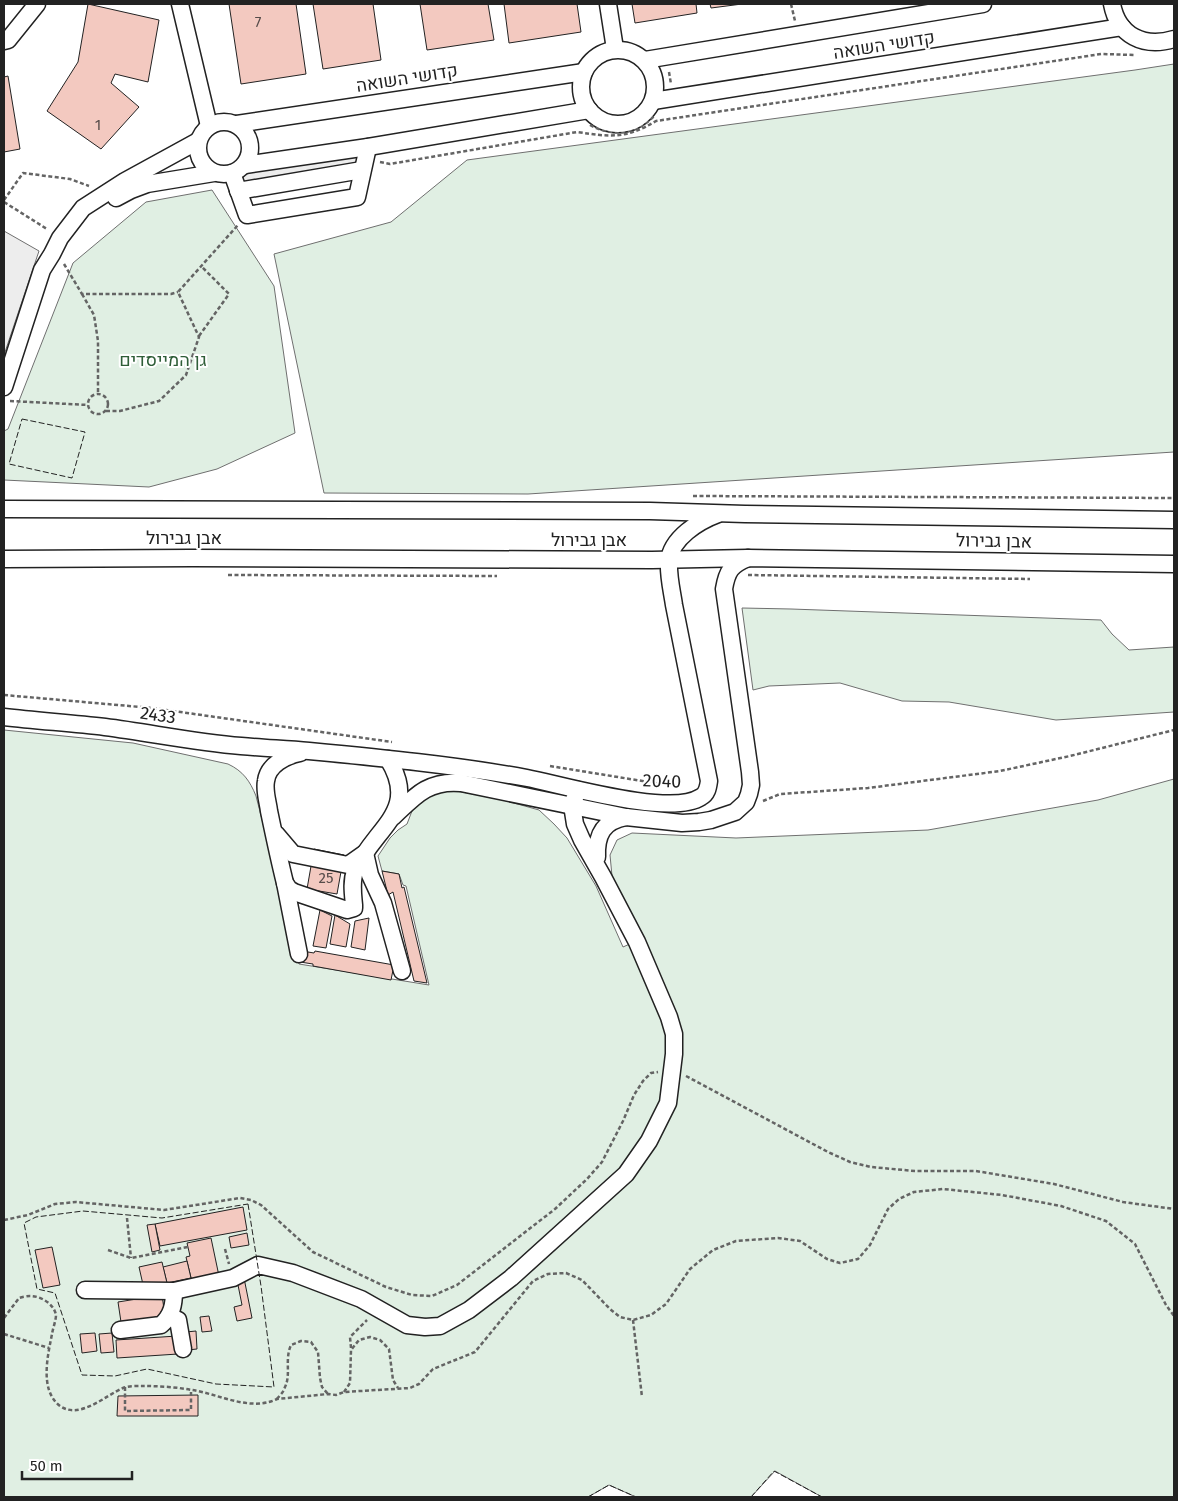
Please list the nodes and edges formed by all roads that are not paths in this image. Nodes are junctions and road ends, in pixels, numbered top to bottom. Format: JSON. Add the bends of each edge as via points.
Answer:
{"nodes":[{"id":1,"x":37,"y":4,"type":"edge"},
{"id":2,"x":180,"y":4,"type":"edge"},
{"id":3,"x":608,"y":4,"type":"edge"},
{"id":4,"x":984,"y":4,"type":"edge"},
{"id":5,"x":1112,"y":4,"type":"edge"},
{"id":6,"x":1122,"y":28,"type":"junction"},
{"id":7,"x":1174,"y":39,"type":"edge"},
{"id":8,"x":4,"y":41,"type":"edge"},
{"id":9,"x":616,"y":50,"type":"junction"},
{"id":10,"x":645,"y":60,"type":"junction"},
{"id":11,"x":584,"y":72,"type":"junction"},
{"id":12,"x":653,"y":101,"type":"junction"},
{"id":13,"x":589,"y":110,"type":"junction"},
{"id":14,"x":237,"y":124,"type":"junction"},
{"id":15,"x":209,"y":126,"type":"junction"},
{"id":16,"x":198,"y":141,"type":"junction"},
{"id":17,"x":365,"y":159,"type":"junction"},
{"id":18,"x":238,"y":169,"type":"junction"},
{"id":19,"x":214,"y":173,"type":"junction"},
{"id":20,"x":238,"y":191,"type":"junction"},
{"id":21,"x":83,"y":208,"type":"junction"},
{"id":22,"x":4,"y":387,"type":"edge"},
{"id":23,"x":4,"y":509,"type":"edge"},
{"id":24,"x":720,"y":513,"type":"junction"},
{"id":25,"x":1174,"y":520,"type":"edge"},
{"id":26,"x":748,"y":558,"type":"junction"},
{"id":27,"x":4,"y":559,"type":"edge"},
{"id":28,"x":669,"y":559,"type":"junction"},
{"id":29,"x":1174,"y":564,"type":"edge"},
{"id":30,"x":4,"y":716,"type":"edge"},
{"id":31,"x":308,"y":751,"type":"junction"},
{"id":32,"x":388,"y":759,"type":"junction"},
{"id":33,"x":578,"y":790,"type":"junction"},
{"id":34,"x":577,"y":806,"type":"junction"},
{"id":35,"x":393,"y":817,"type":"junction"},
{"id":36,"x":626,"y":817,"type":"junction"},
{"id":37,"x":273,"y":830,"type":"junction"},
{"id":38,"x":365,"y":853,"type":"junction"},
{"id":39,"x":597,"y":857,"type":"junction"},
{"id":40,"x":603,"y":877,"type":"junction"},
{"id":41,"x":285,"y":883,"type":"junction"},
{"id":42,"x":299,"y":954,"type":"dead end"},
{"id":43,"x":402,"y":971,"type":"dead end"},
{"id":44,"x":85,"y":1290,"type":"dead end"},
{"id":45,"x":174,"y":1291,"type":"junction"},
{"id":46,"x":169,"y":1316,"type":"junction"},
{"id":47,"x":120,"y":1330,"type":"dead end"},
{"id":48,"x":183,"y":1350,"type":"dead end"}],
"edges":[{"from":1,"to":8,"type":"street"},
{"from":2,"to":15,"type":"street"},
{"from":3,"to":9,"type":"street"},
{"from":4,"to":10,"type":"street","name":"קדושי השואה"},
{"from":5,"to":6,"type":"street"},
{"from":6,"to":7,"type":"street","via":[[1148,42],[1162,43]]},
{"from":6,"to":12,"type":"street","name":"קדושי השואה"},
{"from":9,"to":10,"type":"street","via":[[626,50]]},
{"from":9,"to":11,"type":"street","via":[[597,56]]},
{"from":10,"to":12,"type":"street","via":[[655,79]]},
{"from":11,"to":13,"type":"street","via":[[581,92]]},
{"from":11,"to":14,"type":"street","name":"קדושי השואה"},
{"from":12,"to":13,"type":"street","via":[[636,120],[624,124],[599,119]]},
{"from":13,"to":17,"type":"street"},
{"from":14,"to":15,"type":"street","via":[[222,122]]},
{"from":14,"to":18,"type":"street","via":[[250,143],[248,158]]},
{"from":15,"to":16,"type":"street"},
{"from":16,"to":19,"type":"street","via":[[199,156]]},
{"from":16,"to":21,"type":"street"},
{"from":17,"to":18,"type":"street"},
{"from":17,"to":20,"type":"street"},
{"from":17,"to":20,"type":"street","via":[[356,197],[247,215]]},
{"from":18,"to":19,"type":"street"},
{"from":18,"to":20,"type":"street"},
{"from":19,"to":21,"type":"street","via":[[147,184],[113,200]]},
{"from":21,"to":22,"type":"street","via":[[42,270]]},
{"from":23,"to":24,"type":"street","name":"אבן גבירול"},
{"from":24,"to":25,"type":"street","name":"אבן גבירול"},
{"from":24,"to":28,"type":"street","via":[[691,529]]},
{"from":26,"to":28,"type":"street","name":"אבן גבירול"},
{"from":26,"to":29,"type":"street","name":"אבן גבירול"},
{"from":26,"to":36,"type":"street","via":[[732,567],[724,588],[750,772],[751,785],[746,802],[735,812],[699,822]]},
{"from":27,"to":28,"type":"street","name":"אבן גבירול"},
{"from":28,"to":33,"type":"street","name":"2040","via":[[674,605],[707,764],[709,781],[706,793],[692,801],[672,804]]},
{"from":30,"to":31,"type":"street","name":"2433","via":[[240,746]]},
{"from":31,"to":32,"type":"street","name":"2040"},
{"from":31,"to":37,"type":"street","via":[[287,757],[272,767],[268,774],[265,789]]},
{"from":32,"to":33,"type":"street","name":"2040","via":[[519,777]]},
{"from":32,"to":35,"type":"street","via":[[398,784],[398,802]]},
{"from":33,"to":34,"type":"street"},
{"from":34,"to":35,"type":"street","via":[[449,782],[423,790]]},
{"from":34,"to":36,"type":"street"},
{"from":34,"to":39,"type":"street"},
{"from":34,"to":40,"type":"street","via":[[575,824]]},
{"from":35,"to":38,"type":"street"},
{"from":36,"to":39,"type":"street","via":[[617,818],[604,828],[597,842]]},
{"from":37,"to":38,"type":"street","via":[[292,854],[348,865]]},
{"from":37,"to":41,"type":"street"},
{"from":38,"to":41,"type":"street","via":[[354,872],[354,908],[351,910],[294,892]]},
{"from":38,"to":43,"type":"street"},
{"from":39,"to":40,"type":"street"},
{"from":40,"to":45,"type":"street","via":[[636,942],[674,1034],[668,1102],[649,1141],[626,1174],[511,1278],[440,1326],[407,1325],[361,1299],[293,1273],[258,1265],[228,1280]]},
{"from":41,"to":42,"type":"street"},
{"from":44,"to":45,"type":"street"},
{"from":45,"to":46,"type":"street"},
{"from":46,"to":47,"type":"street","via":[[161,1325]]},
{"from":46,"to":48,"type":"street","via":[[178,1320]]}]}
